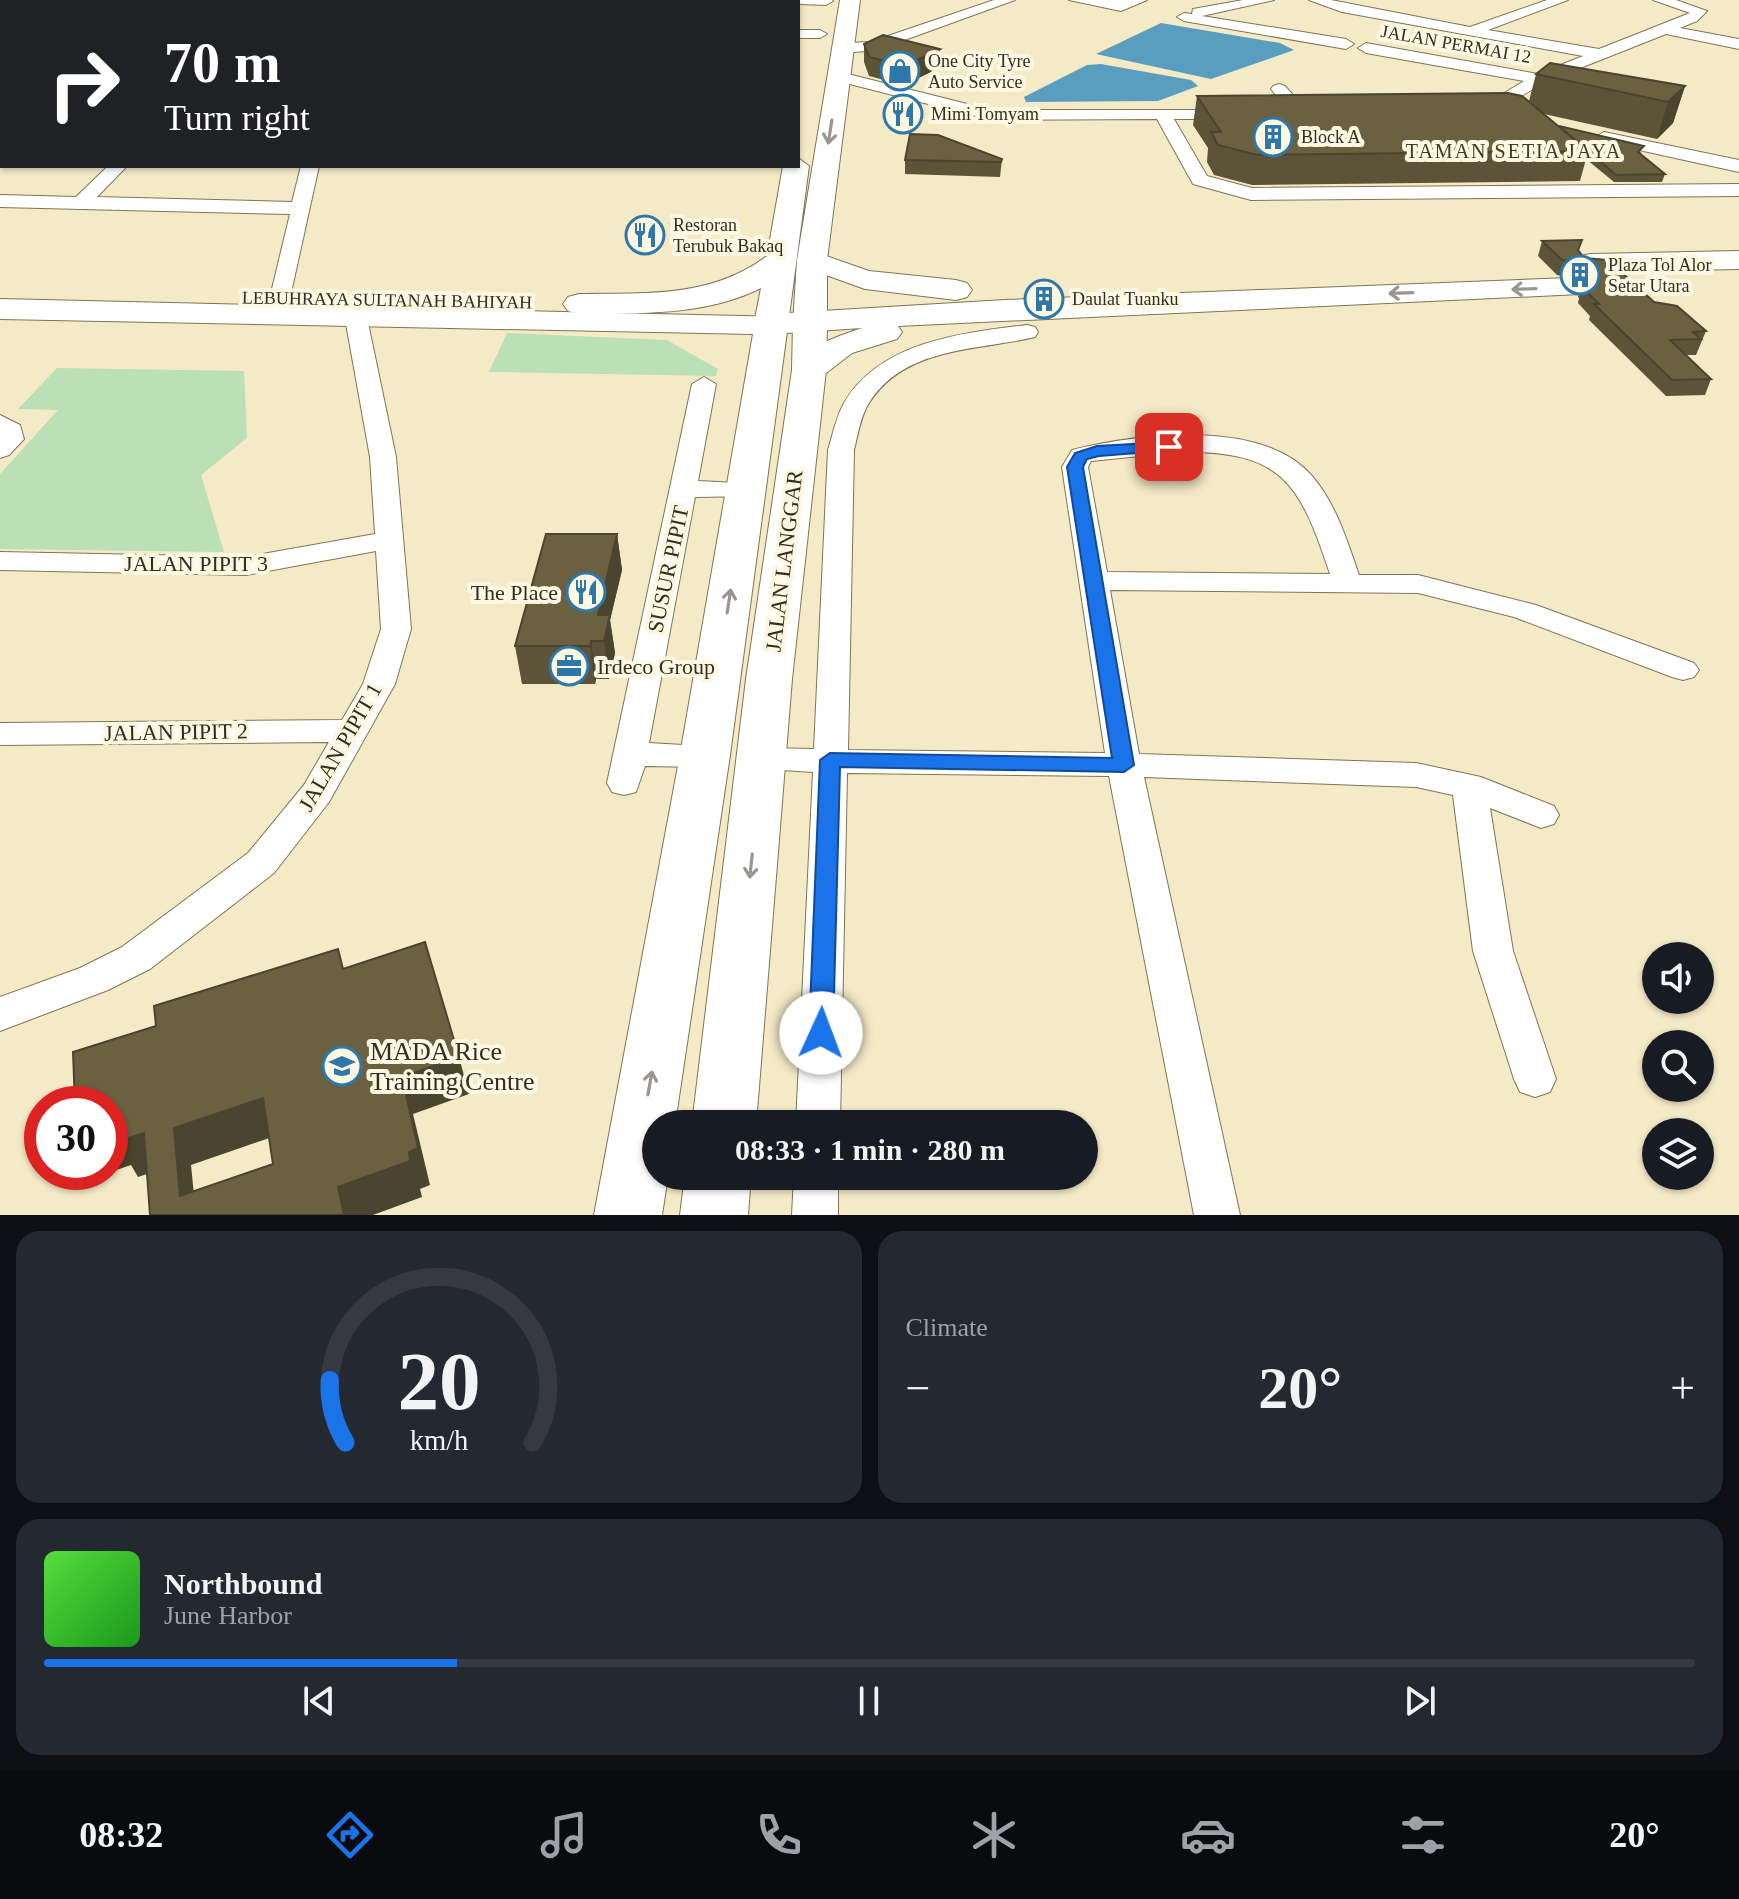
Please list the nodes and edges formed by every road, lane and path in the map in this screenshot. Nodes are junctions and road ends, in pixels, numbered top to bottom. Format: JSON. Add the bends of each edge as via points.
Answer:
{"nodes":[{"id":1,"x":710,"y":0,"type":"edge"},
{"id":2,"x":834,"y":0,"type":"edge"},
{"id":3,"x":1008,"y":0,"type":"edge"},
{"id":4,"x":1076,"y":0,"type":"edge"},
{"id":5,"x":1140,"y":0,"type":"edge"},
{"id":6,"x":1267,"y":0,"type":"edge"},
{"id":7,"x":1316,"y":0,"type":"edge"},
{"id":8,"x":1561,"y":0,"type":"edge"},
{"id":9,"x":1660,"y":0,"type":"edge"},
{"id":10,"x":1664,"y":29,"type":"junction"},
{"id":11,"x":1473,"y":30,"type":"junction"},
{"id":12,"x":809,"y":34,"type":"edge"},
{"id":13,"x":1346,"y":44,"type":"dead end"},
{"id":14,"x":1739,"y":44,"type":"edge"},
{"id":15,"x":843,"y":48,"type":"junction"},
{"id":16,"x":1366,"y":48,"type":"dead end"},
{"id":17,"x":1599,"y":54,"type":"junction"},
{"id":18,"x":1575,"y":64,"type":"junction"},
{"id":19,"x":815,"y":65,"type":"dead end"},
{"id":20,"x":1599,"y":73,"type":"edge"},
{"id":21,"x":840,"y":77,"type":"junction"},
{"id":22,"x":1539,"y":79,"type":"junction"},
{"id":23,"x":1279,"y":89,"type":"dead end"},
{"id":24,"x":1523,"y":89,"type":"junction"},
{"id":25,"x":1552,"y":92,"type":"edge"},
{"id":26,"x":1324,"y":113,"type":"edge"},
{"id":27,"x":1300,"y":114,"type":"junction"},
{"id":28,"x":1163,"y":115,"type":"junction"},
{"id":29,"x":1511,"y":115,"type":"edge"},
{"id":30,"x":1580,"y":131,"type":"edge"},
{"id":31,"x":1739,"y":166,"type":"edge"},
{"id":32,"x":116,"y":168,"type":"edge"},
{"id":33,"x":309,"y":168,"type":"edge"},
{"id":34,"x":796,"y":168,"type":"edge"},
{"id":35,"x":1587,"y":174,"type":"edge"},
{"id":36,"x":1739,"y":190,"type":"edge"},
{"id":37,"x":1608,"y":191,"type":"junction"},
{"id":38,"x":0,"y":201,"type":"edge"},
{"id":39,"x":81,"y":203,"type":"junction"},
{"id":40,"x":302,"y":208,"type":"junction"},
{"id":41,"x":812,"y":260,"type":"junction"},
{"id":42,"x":1739,"y":260,"type":"edge"},
{"id":43,"x":779,"y":261,"type":"junction"},
{"id":44,"x":1591,"y":263,"type":"edge"},
{"id":45,"x":1545,"y":264,"type":"dead end"},
{"id":46,"x":1739,"y":281,"type":"edge"},
{"id":47,"x":1615,"y":286,"type":"edge"},
{"id":48,"x":1569,"y":287,"type":"dead end"},
{"id":49,"x":0,"y":293,"type":"edge"},
{"id":50,"x":281,"y":297,"type":"junction"},
{"id":51,"x":0,"y":309,"type":"edge"},
{"id":52,"x":1011,"y":311,"type":"junction"},
{"id":53,"x":200,"y":314,"type":"junction"},
{"id":54,"x":587,"y":314,"type":"junction"},
{"id":55,"x":772,"y":316,"type":"junction"},
{"id":56,"x":810,"y":316,"type":"junction"},
{"id":57,"x":343,"y":317,"type":"junction"},
{"id":58,"x":809,"y":370,"type":"junction"},
{"id":59,"x":766,"y":371,"type":"junction"},
{"id":60,"x":704,"y":384,"type":"dead end"},
{"id":61,"x":0,"y":423,"type":"edge"},
{"id":62,"x":0,"y":450,"type":"edge"},
{"id":63,"x":684,"y":489,"type":"junction"},
{"id":64,"x":746,"y":490,"type":"junction"},
{"id":65,"x":390,"y":540,"type":"junction"},
{"id":66,"x":0,"y":561,"type":"edge"},
{"id":67,"x":1095,"y":581,"type":"junction"},
{"id":68,"x":1347,"y":582,"type":"junction"},
{"id":69,"x":1683,"y":670,"type":"dead end"},
{"id":70,"x":352,"y":731,"type":"junction"},
{"id":71,"x":0,"y":734,"type":"edge"},
{"id":72,"x":1124,"y":765,"type":"junction"},
{"id":73,"x":787,"y":767,"type":"junction"},
{"id":74,"x":702,"y":771,"type":"junction"},
{"id":75,"x":1469,"y":786,"type":"junction"},
{"id":76,"x":1541,"y":815,"type":"dead end"},
{"id":77,"x":0,"y":1014,"type":"edge"},
{"id":78,"x":1535,"y":1079,"type":"dead end"},
{"id":79,"x":726,"y":1110,"type":"edge"},
{"id":80,"x":817,"y":1110,"type":"edge"},
{"id":81,"x":717,"y":1190,"type":"edge"},
{"id":82,"x":816,"y":1190,"type":"edge"},
{"id":83,"x":628,"y":1215,"type":"edge"},
{"id":84,"x":714,"y":1215,"type":"edge"},
{"id":85,"x":815,"y":1215,"type":"edge"},
{"id":86,"x":1217,"y":1215,"type":"edge"}],
"edges":[{"from":1,"to":2,"type":"street"},
{"from":2,"to":12,"type":"main road"},
{"from":2,"to":15,"type":"main road","name":"JALAN LANGGAR"},
{"from":3,"to":15,"type":"street","via":[[872,47]]},
{"from":4,"to":5,"type":"street","via":[[1121,7]]},
{"from":6,"to":13,"type":"street","via":[[1184,17]]},
{"from":7,"to":11,"type":"street"},
{"from":8,"to":11,"type":"street"},
{"from":9,"to":10,"type":"street","via":[[1700,11]]},
{"from":10,"to":14,"type":"street"},
{"from":10,"to":17,"type":"street"},
{"from":11,"to":17,"type":"street"},
{"from":12,"to":19,"type":"main road"},
{"from":15,"to":21,"type":"main road","name":"JALAN LANGGAR"},
{"from":16,"to":22,"type":"street","name":"JALAN PERMAI 12"},
{"from":17,"to":18,"type":"street"},
{"from":18,"to":20,"type":"street"},
{"from":18,"to":22,"type":"street"},
{"from":21,"to":28,"type":"street","via":[[991,115]]},
{"from":21,"to":41,"type":"main road","name":"JALAN LANGGAR","one_way":true},
{"from":22,"to":24,"type":"street"},
{"from":23,"to":27,"type":"street"},
{"from":24,"to":25,"type":"street"},
{"from":24,"to":29,"type":"street","via":[[1481,110]]},
{"from":26,"to":27,"type":"street"},
{"from":27,"to":28,"type":"street"},
{"from":28,"to":37,"type":"street","via":[[1200,180],[1236,192]]},
{"from":30,"to":31,"type":"street"},
{"from":32,"to":39,"type":"street"},
{"from":33,"to":40,"type":"street"},
{"from":34,"to":43,"type":"main road","name":"JALAN LANGGAR"},
{"from":35,"to":37,"type":"street"},
{"from":36,"to":37,"type":"street"},
{"from":38,"to":39,"type":"street"},
{"from":39,"to":40,"type":"street"},
{"from":40,"to":50,"type":"street"},
{"from":41,"to":52,"type":"main road","via":[[845,277]]},
{"from":41,"to":56,"type":"main road","name":"JALAN LANGGAR"},
{"from":42,"to":44,"type":"main road"},
{"from":43,"to":54,"type":"main road","via":[[755,280],[716,296]]},
{"from":43,"to":55,"type":"main road","name":"JALAN LANGGAR"},
{"from":45,"to":52,"type":"main road"},
{"from":46,"to":47,"type":"main road"},
{"from":48,"to":52,"type":"main road","one_way":true},
{"from":49,"to":50,"type":"main road","name":"LEBUHRAYA SULTANAH BAHIYAH"},
{"from":50,"to":53,"type":"main road"},
{"from":50,"to":54,"type":"main road","name":"LEBUHRAYA SULTANAH BAHIYAH"},
{"from":50,"to":57,"type":"main road","via":[[300,308]]},
{"from":51,"to":53,"type":"main road","name":"LEBUHRAYA SULTANAH BAHIYAH"},
{"from":52,"to":56,"type":"main road","name":"LEBUHRAYA SULTANAH BAHIYAH"},
{"from":52,"to":58,"type":"main road","via":[[894,330],[840,346]]},
{"from":52,"to":73,"type":"street","via":[[970,341],[894,365],[856,403],[841,450]]},
{"from":53,"to":57,"type":"main road","name":"LEBUHRAYA SULTANAH BAHIYAH"},
{"from":54,"to":55,"type":"main road","name":"LEBUHRAYA SULTANAH BAHIYAH"},
{"from":54,"to":57,"type":"main road","name":"LEBUHRAYA SULTANAH BAHIYAH"},
{"from":54,"to":59,"type":"main road","via":[[698,331],[743,349]]},
{"from":55,"to":56,"type":"main road","name":"LEBUHRAYA SULTANAH BAHIYAH"},
{"from":55,"to":59,"type":"main road","name":"JALAN LANGGAR"},
{"from":56,"to":58,"type":"main road","name":"JALAN LANGGAR"},
{"from":57,"to":65,"type":"street","name":"JALAN PIPIT 1","via":[[383,457]]},
{"from":58,"to":73,"type":"main road","name":"JALAN LANGGAR"},
{"from":59,"to":64,"type":"main road","name":"JALAN LANGGAR"},
{"from":60,"to":63,"type":"street","name":"SUSUR PIPIT"},
{"from":61,"to":62,"type":"street","via":[[11,430],[11,439]]},
{"from":63,"to":64,"type":"street"},
{"from":63,"to":74,"type":"street","name":"SUSUR PIPIT","via":[[627,769]]},
{"from":74,"to":64,"type":"main road","name":"JALAN LANGGAR","one_way":true},
{"from":65,"to":66,"type":"street","name":"JALAN PIPIT 3","via":[[246,566]]},
{"from":65,"to":70,"type":"street","name":"JALAN PIPIT 1","via":[[396,629],[379,684]]},
{"from":67,"to":68,"type":"street"},
{"from":67,"to":68,"type":"street","via":[[1075,474],[1081,456],[1116,449],[1223,445],[1282,466],[1303,481],[1322,511]]},
{"from":67,"to":72,"type":"street"},
{"from":68,"to":69,"type":"street","via":[[1418,584],[1479,597]]},
{"from":70,"to":71,"type":"street","name":"JALAN PIPIT 2"},
{"from":70,"to":77,"type":"street","name":"JALAN PIPIT 1","via":[[294,825],[224,894],[136,958]]},
{"from":72,"to":73,"type":"street"},
{"from":72,"to":75,"type":"street","via":[[1416,775]]},
{"from":72,"to":86,"type":"street"},
{"from":73,"to":74,"type":"main road"},
{"from":73,"to":79,"type":"main road","name":"JALAN LANGGAR","one_way":true},
{"from":73,"to":80,"type":"street"},
{"from":83,"to":74,"type":"main road","name":"JALAN LANGGAR","one_way":true},
{"from":75,"to":76,"type":"street"},
{"from":75,"to":78,"type":"street","via":[[1493,951]]},
{"from":81,"to":84,"type":"main road"},
{"from":82,"to":85,"type":"street"}]}
